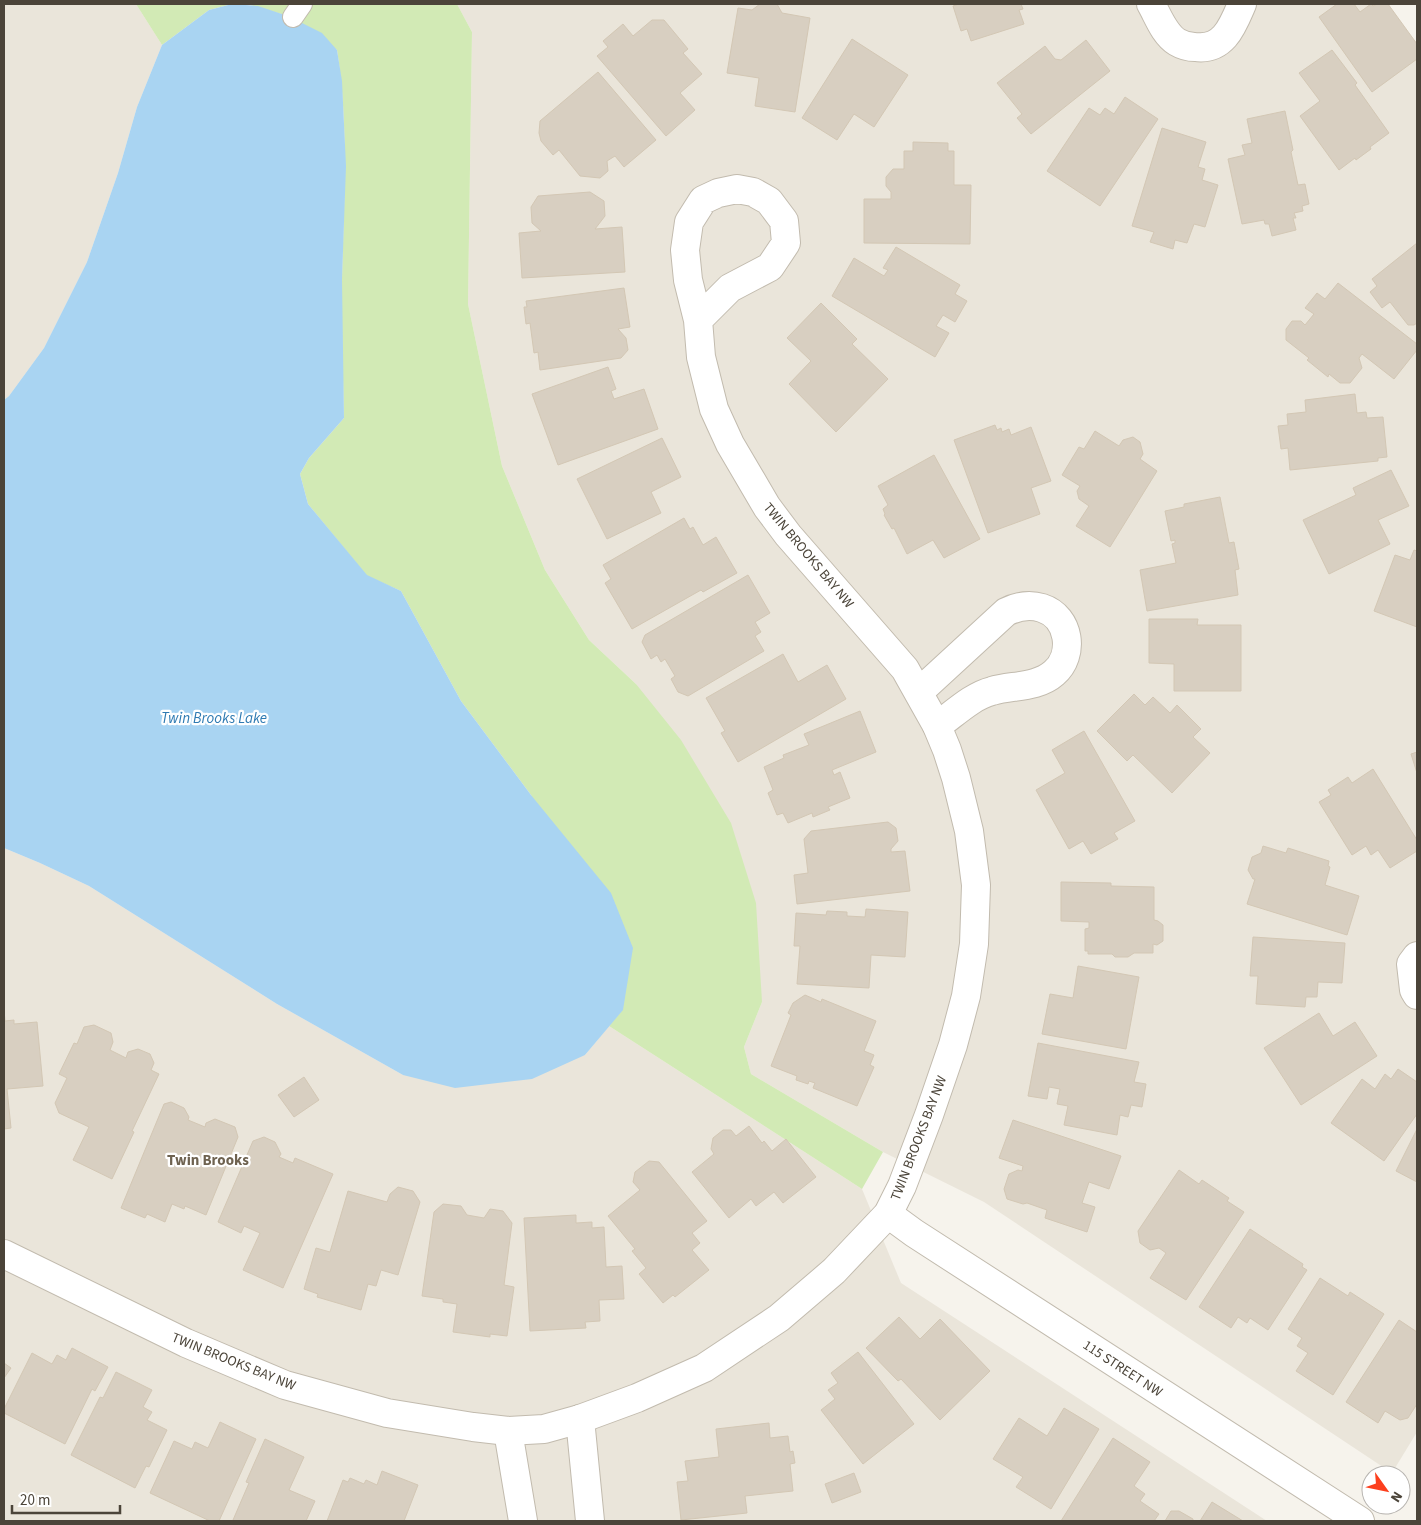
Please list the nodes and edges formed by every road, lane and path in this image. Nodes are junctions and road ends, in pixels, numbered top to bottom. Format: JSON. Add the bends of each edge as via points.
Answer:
{"nodes":[{"id":1,"x":1151,"y":4,"type":"edge"},
{"id":2,"x":1242,"y":4,"type":"edge"},
{"id":3,"x":698,"y":320,"type":"junction"},
{"id":4,"x":919,"y":692,"type":"junction"},
{"id":5,"x":937,"y":726,"type":"junction"},
{"id":6,"x":1417,"y":956,"type":"edge"},
{"id":7,"x":1417,"y":995,"type":"edge"},
{"id":8,"x":888,"y":1214,"type":"junction"},
{"id":9,"x":4,"y":1254,"type":"edge"},
{"id":10,"x":580,"y":1419,"type":"junction"},
{"id":11,"x":508,"y":1431,"type":"junction"},
{"id":12,"x":523,"y":1521,"type":"edge"},
{"id":13,"x":590,"y":1521,"type":"edge"},
{"id":14,"x":1360,"y":1521,"type":"edge"}],
"edges":[{"from":1,"to":2,"type":"street","via":[[1176,42],[1202,48],[1213,46],[1224,38]]},
{"from":3,"to":3,"type":"street","name":"TWIN BROOKS BAY NW","via":[[730,288],[770,267],[786,243],[784,221],[769,201],[753,192],[737,189],[703,200],[689,222],[685,250],[688,280]]},
{"from":3,"to":4,"type":"street","name":"TWIN BROOKS BAY NW","via":[[701,357],[714,409],[750,480],[788,535],[905,669]]},
{"from":4,"to":5,"type":"street","name":"TWIN BROOKS BAY NW"},
{"from":4,"to":5,"type":"street","via":[[1006,612],[1018,606],[1032,605],[1045,609],[1065,627],[1067,649],[1063,662],[1054,673],[1043,680],[991,691]]},
{"from":5,"to":8,"type":"street","name":"TWIN BROOKS BAY NW","via":[[948,750],[969,831],[976,885],[974,944],[966,996],[953,1045],[929,1116]]},
{"from":6,"to":7,"type":"street","via":[[1411,964]]},
{"from":8,"to":10,"type":"street","name":"TWIN BROOKS BAY NW","via":[[834,1271],[779,1318],[704,1368]]},
{"from":8,"to":14,"type":"street","name":"115 STREET NW"},
{"from":9,"to":11,"type":"street","name":"TWIN BROOKS BAY NW","via":[[186,1343],[285,1384],[386,1413]]},
{"from":10,"to":11,"type":"street","name":"TWIN BROOKS BAY NW","via":[[544,1429]]},
{"from":10,"to":13,"type":"street"},
{"from":11,"to":12,"type":"street"}]}
